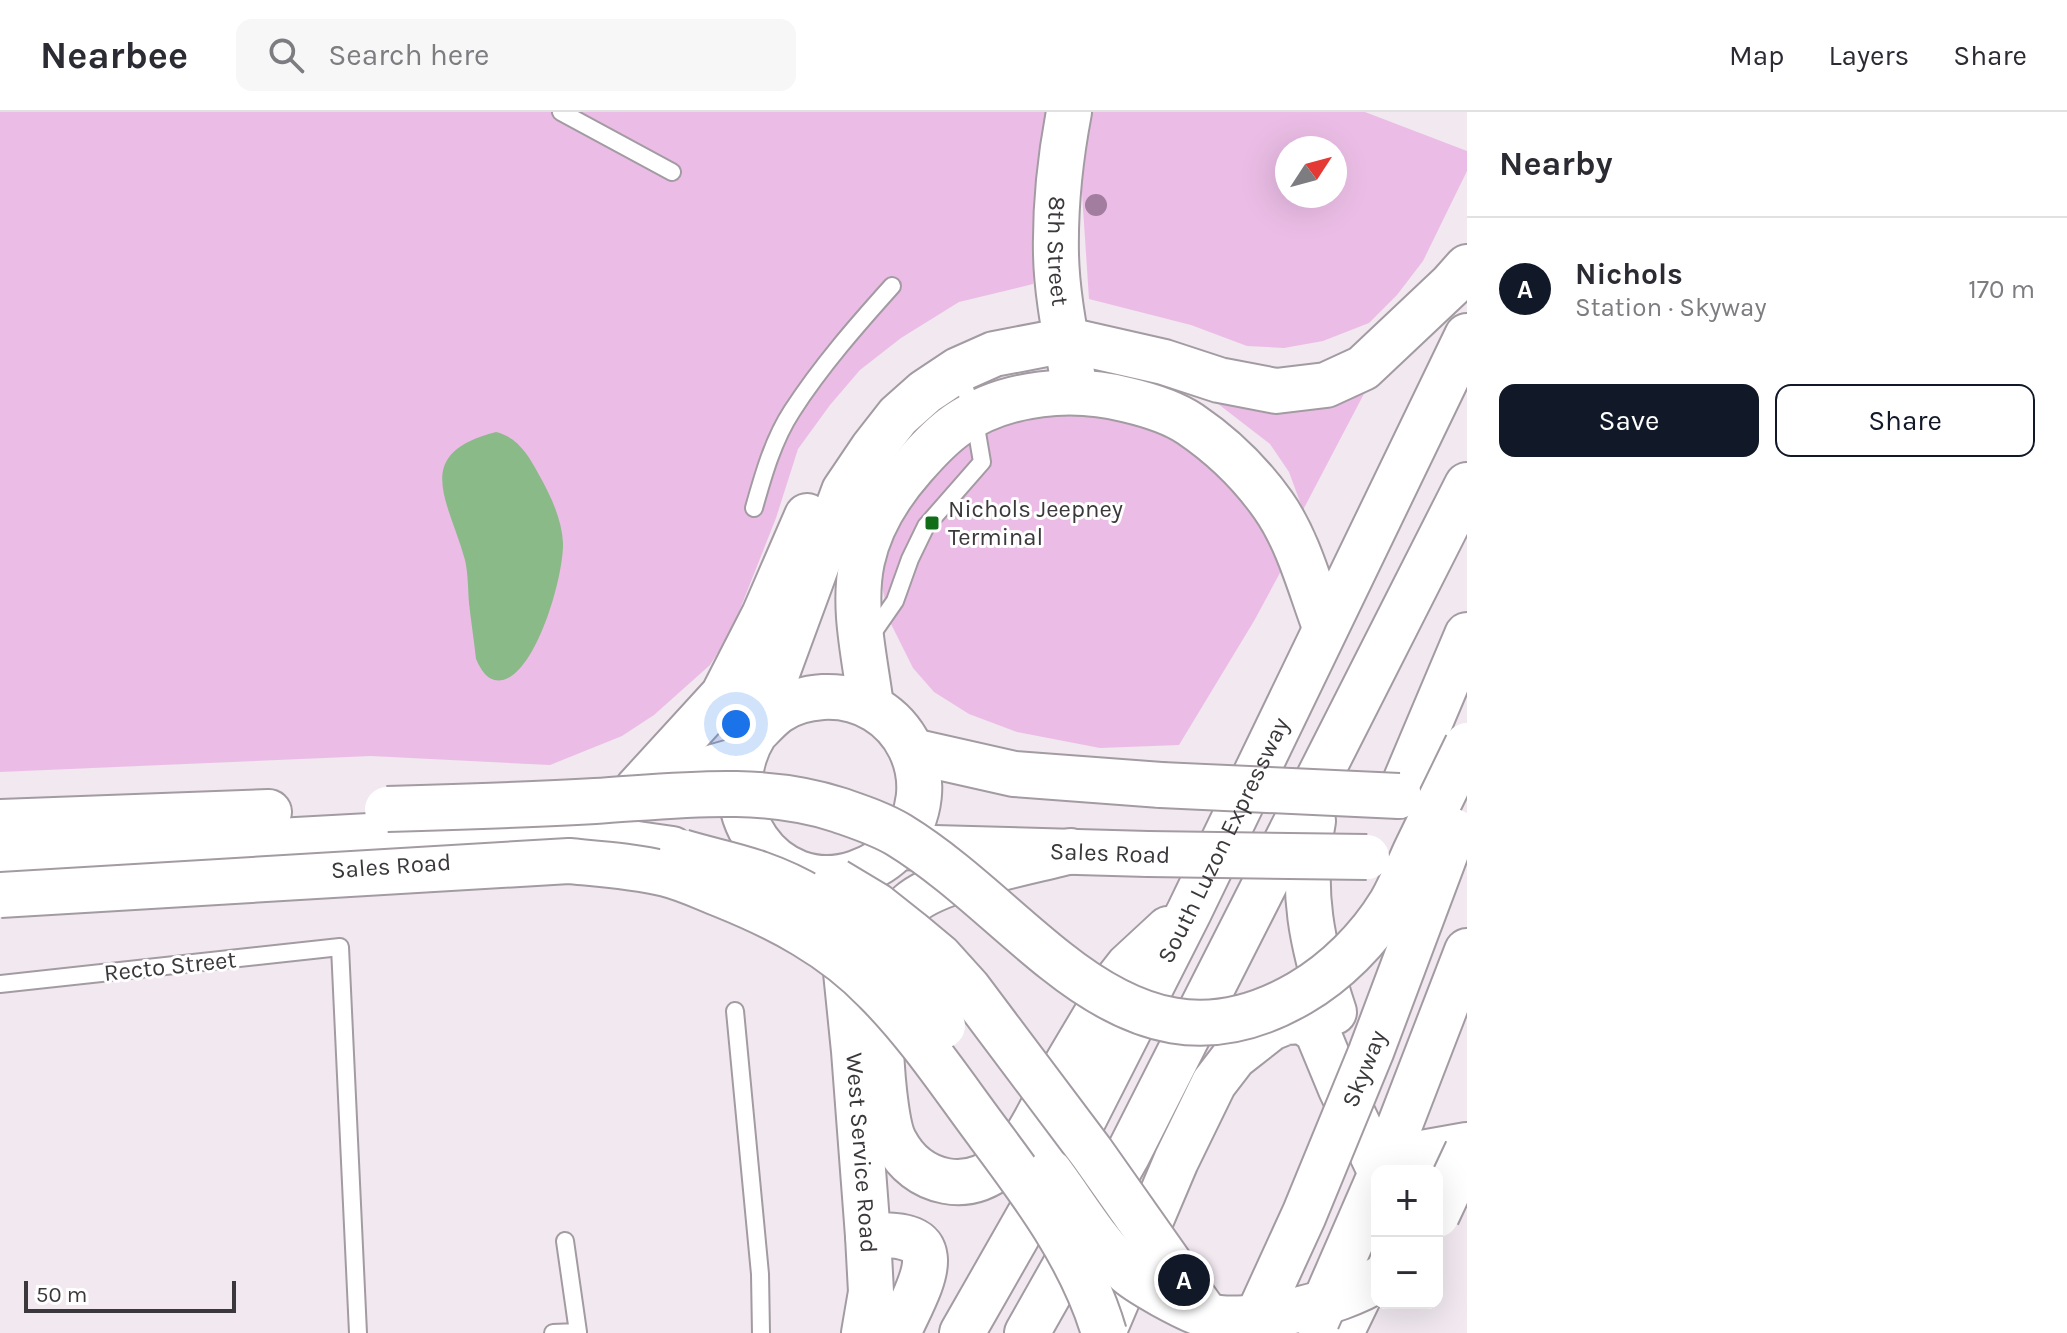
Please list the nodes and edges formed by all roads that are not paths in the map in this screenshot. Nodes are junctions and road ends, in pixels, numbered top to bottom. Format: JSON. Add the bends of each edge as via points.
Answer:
{"nodes":[{"id":1,"x":561,"y":112,"type":"edge"},
{"id":2,"x":1069,"y":112,"type":"edge"},
{"id":3,"x":672,"y":172,"type":"dead end"},
{"id":4,"x":1467,"y":267,"type":"edge"},
{"id":5,"x":892,"y":286,"type":"dead end"},
{"id":6,"x":1467,"y":336,"type":"edge"},
{"id":7,"x":1067,"y":340,"type":"junction"},
{"id":8,"x":958,"y":370,"type":"junction"},
{"id":9,"x":1075,"y":391,"type":"junction"},
{"id":10,"x":974,"y":415,"type":"junction"},
{"id":11,"x":898,"y":416,"type":"junction"},
{"id":12,"x":1467,"y":485,"type":"edge"},
{"id":13,"x":754,"y":508,"type":"dead end"},
{"id":14,"x":1325,"y":627,"type":"junction"},
{"id":15,"x":1467,"y":635,"type":"edge"},
{"id":16,"x":871,"y":706,"type":"junction"},
{"id":17,"x":1467,"y":745,"type":"edge"},
{"id":18,"x":748,"y":746,"type":"junction"},
{"id":19,"x":912,"y":751,"type":"junction"},
{"id":20,"x":1323,"y":772,"type":"junction"},
{"id":21,"x":637,"y":789,"type":"junction"},
{"id":22,"x":1399,"y":796,"type":"junction"},
{"id":23,"x":1467,"y":799,"type":"edge"},
{"id":24,"x":0,"y":822,"type":"edge"},
{"id":25,"x":0,"y":838,"type":"edge"},
{"id":26,"x":1071,"y":851,"type":"junction"},
{"id":27,"x":0,"y":856,"type":"edge"},
{"id":28,"x":633,"y":857,"type":"junction"},
{"id":29,"x":884,"y":857,"type":"junction"},
{"id":30,"x":1467,"y":860,"type":"edge"},
{"id":31,"x":802,"y":871,"type":"junction"},
{"id":32,"x":0,"y":879,"type":"edge"},
{"id":33,"x":0,"y":894,"type":"edge"},
{"id":34,"x":1189,"y":912,"type":"junction"},
{"id":35,"x":1467,"y":951,"type":"edge"},
{"id":36,"x":862,"y":977,"type":"junction"},
{"id":37,"x":0,"y":984,"type":"edge"},
{"id":38,"x":735,"y":1011,"type":"dead end"},
{"id":39,"x":1467,"y":1148,"type":"edge"},
{"id":40,"x":1378,"y":1165,"type":"edge"},
{"id":41,"x":1379,"y":1165,"type":"edge"},
{"id":42,"x":1383,"y":1165,"type":"edge"},
{"id":43,"x":1401,"y":1165,"type":"edge"},
{"id":44,"x":1467,"y":1190,"type":"edge"},
{"id":45,"x":1371,"y":1192,"type":"edge"},
{"id":46,"x":1443,"y":1194,"type":"edge"},
{"id":47,"x":1371,"y":1197,"type":"edge"},
{"id":48,"x":1443,"y":1202,"type":"edge"},
{"id":49,"x":868,"y":1236,"type":"junction"},
{"id":50,"x":565,"y":1241,"type":"dead end"},
{"id":51,"x":1371,"y":1270,"type":"edge"},
{"id":52,"x":1371,"y":1283,"type":"edge"},
{"id":53,"x":358,"y":1333,"type":"edge"},
{"id":54,"x":553,"y":1333,"type":"edge"},
{"id":55,"x":761,"y":1333,"type":"edge"},
{"id":56,"x":864,"y":1333,"type":"edge"},
{"id":57,"x":898,"y":1333,"type":"edge"},
{"id":58,"x":962,"y":1333,"type":"edge"},
{"id":59,"x":1027,"y":1333,"type":"edge"},
{"id":60,"x":1104,"y":1333,"type":"edge"},
{"id":61,"x":1217,"y":1333,"type":"edge"},
{"id":62,"x":1250,"y":1333,"type":"edge"},
{"id":63,"x":1297,"y":1333,"type":"edge"},
{"id":64,"x":1311,"y":1333,"type":"edge"},
{"id":65,"x":1341,"y":1333,"type":"edge"}],
"edges":[{"from":1,"to":3,"type":"lane"},
{"from":2,"to":7,"type":"main road","name":"8th Street","via":[[1056,257]]},
{"from":4,"to":7,"type":"main road","via":[[1363,368],[1326,385],[1276,391]]},
{"from":5,"to":13,"type":"lane","via":[[790,413]]},
{"from":6,"to":14,"type":"main road","name":"South Luzon Expressway"},
{"from":7,"to":8,"type":"main road","via":[[994,354]]},
{"from":7,"to":9,"type":"main road","name":"8th Street"},
{"from":8,"to":10,"type":"lane"},
{"from":8,"to":11,"type":"main road"},
{"from":9,"to":10,"type":"main road","via":[[1035,395]]},
{"from":9,"to":14,"type":"main road","via":[[1150,405],[1189,423],[1239,466],[1274,506]]},
{"from":10,"to":16,"type":"main road","via":[[927,452],[877,517],[862,560],[857,602]]},
{"from":11,"to":18,"type":"main road","via":[[844,491]]},
{"from":11,"to":21,"type":"main road","via":[[859,430],[841,451],[723,695]]},
{"from":12,"to":20,"type":"main road"},
{"from":14,"to":34,"type":"main road","name":"South Luzon Expressway"},
{"from":15,"to":22,"type":"main road"},
{"from":16,"to":18,"type":"main road","via":[[840,697],[808,698],[778,711]]},
{"from":16,"to":19,"type":"main road","via":[[888,717]]},
{"from":17,"to":24,"type":"main road","bridge":true,"via":[[1391,902],[1352,952],[1313,986],[1267,1011],[1215,1023],[1162,1018],[1113,999],[1058,963],[898,834],[801,801],[726,793],[508,806]]},
{"from":18,"to":21,"type":"main road"},
{"from":18,"to":31,"type":"main road","via":[[738,789],[744,819],[759,845]]},
{"from":19,"to":22,"type":"main road","bridge":true,"via":[[1014,774]]},
{"from":19,"to":29,"type":"main road","via":[[920,784],[914,818]]},
{"from":20,"to":41,"type":"main road","via":[[1306,868],[1311,926]]},
{"from":20,"to":59,"type":"main road","via":[[1127,1156]]},
{"from":21,"to":25,"type":"main road","via":[[600,799]]},
{"from":22,"to":23,"type":"main road"},
{"from":23,"to":62,"type":"main road","name":"Skyway","bridge":true,"via":[[1371,1052]]},
{"from":26,"to":29,"type":"main road","name":"Sales Road"},
{"from":26,"to":30,"type":"main road","name":"Sales Road","bridge":true},
{"from":26,"to":36,"type":"main road","via":[[925,893],[902,912],[883,954]]},
{"from":27,"to":61,"type":"main road","bridge":true,"via":[[610,824],[692,829],[776,852],[876,905],[949,967],[1092,1153]]},
{"from":28,"to":31,"type":"main road","name":"Sales Road"},
{"from":28,"to":33,"type":"main road","name":"Sales Road","via":[[572,853]]},
{"from":28,"to":36,"type":"main road","via":[[784,923]]},
{"from":29,"to":31,"type":"main road","via":[[847,876]]},
{"from":29,"to":36,"type":"main road","name":"West Service Road","via":[[857,911]]},
{"from":31,"to":36,"type":"main road","name":"West Service Road","via":[[834,912]]},
{"from":32,"to":52,"type":"main road","bridge":true,"via":[[563,842],[672,849],[761,874],[840,914],[897,966],[1128,1273],[1206,1315],[1234,1317],[1302,1309]]},
{"from":33,"to":60,"type":"main road","bridge":true,"via":[[569,861],[689,881],[800,931],[876,990],[1044,1209],[1078,1270]]},
{"from":34,"to":36,"type":"main road","via":[[1117,980],[1014,1153],[990,1174],[965,1183],[922,1173],[894,1140]]},
{"from":34,"to":58,"type":"main road","name":"South Luzon Expressway","via":[[1084,1119]]},
{"from":35,"to":42,"type":"main road"},
{"from":36,"to":49,"type":"main road","name":"West Service Road"},
{"from":37,"to":53,"type":"lane","name":"Recto Street","via":[[340,947]]},
{"from":38,"to":55,"type":"lane"},
{"from":39,"to":43,"type":"main road","via":[[1422,1153]]},
{"from":39,"to":48,"type":"main road","bridge":true},
{"from":40,"to":60,"type":"main road","via":[[1317,1031],[1302,1021],[1271,1028],[1234,1057],[1214,1083]]},
{"from":44,"to":46,"type":"main road"},
{"from":45,"to":63,"type":"main road"},
{"from":47,"to":64,"type":"main road","bridge":true},
{"from":49,"to":56,"type":"main road","name":"West Service Road","via":[[871,1292]]},
{"from":49,"to":57,"type":"main road","via":[[906,1236],[924,1253],[925,1268]]},
{"from":50,"to":54,"type":"lane","via":[[578,1332]]},
{"from":51,"to":65,"type":"main road"}]}
